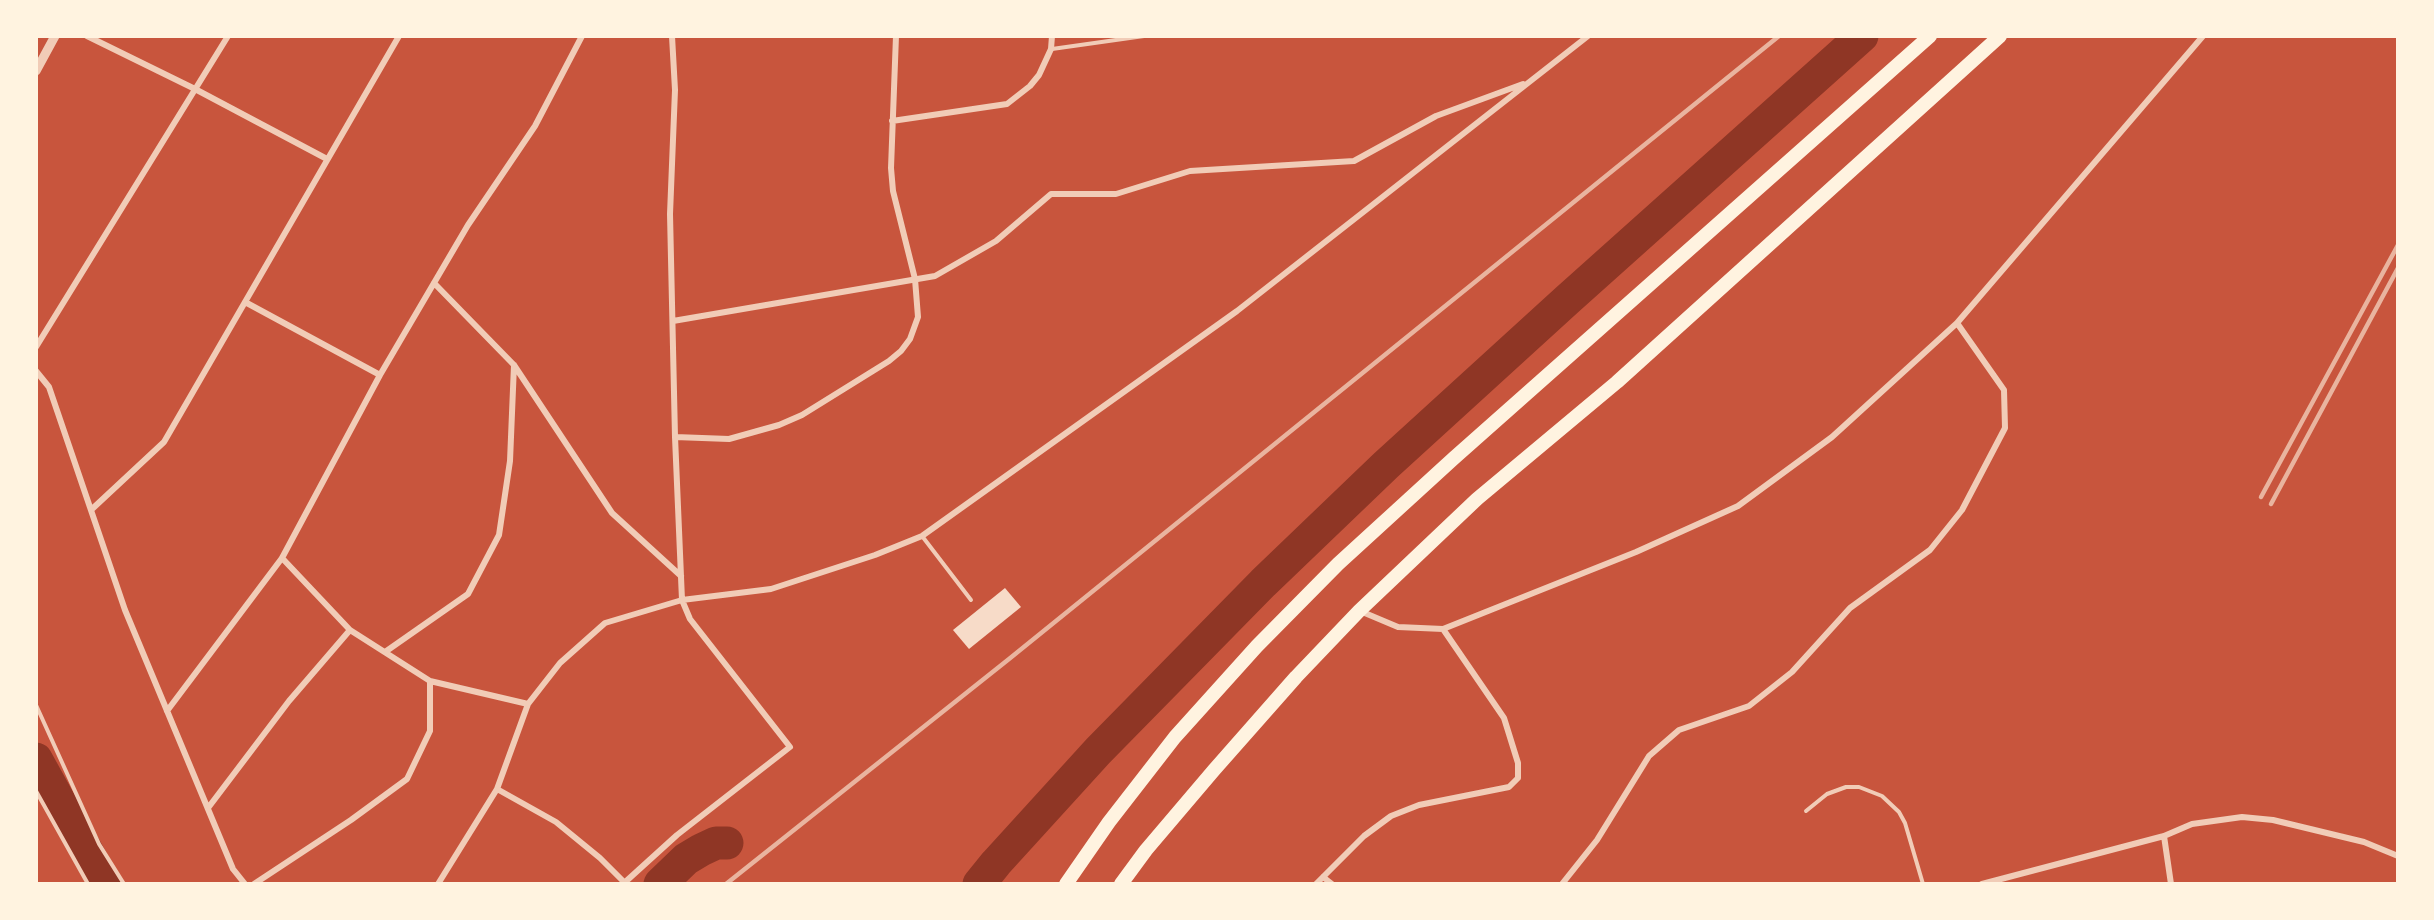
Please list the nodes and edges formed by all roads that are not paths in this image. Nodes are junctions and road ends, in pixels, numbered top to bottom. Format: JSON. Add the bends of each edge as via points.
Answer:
{"nodes":[{"id":1,"x":56,"y":36,"type":"edge"},
{"id":2,"x":87,"y":36,"type":"edge"},
{"id":3,"x":228,"y":36,"type":"edge"},
{"id":4,"x":399,"y":36,"type":"edge"},
{"id":5,"x":582,"y":36,"type":"edge"},
{"id":6,"x":672,"y":36,"type":"edge"},
{"id":7,"x":896,"y":36,"type":"edge"},
{"id":8,"x":1053,"y":36,"type":"edge"},
{"id":9,"x":1144,"y":36,"type":"edge"},
{"id":10,"x":1588,"y":36,"type":"edge"},
{"id":11,"x":1930,"y":36,"type":"edge"},
{"id":12,"x":2000,"y":36,"type":"edge"},
{"id":13,"x":2203,"y":36,"type":"edge"},
{"id":14,"x":1051,"y":50,"type":"junction"},
{"id":15,"x":36,"y":71,"type":"edge"},
{"id":16,"x":1529,"y":82,"type":"junction"},
{"id":17,"x":195,"y":89,"type":"junction"},
{"id":18,"x":892,"y":121,"type":"junction"},
{"id":19,"x":327,"y":159,"type":"junction"},
{"id":20,"x":915,"y":279,"type":"junction"},
{"id":21,"x":434,"y":283,"type":"junction"},
{"id":22,"x":245,"y":302,"type":"junction"},
{"id":23,"x":673,"y":321,"type":"junction"},
{"id":24,"x":1957,"y":323,"type":"junction"},
{"id":25,"x":36,"y":347,"type":"edge"},
{"id":26,"x":514,"y":365,"type":"junction"},
{"id":27,"x":36,"y":371,"type":"edge"},
{"id":28,"x":380,"y":375,"type":"junction"},
{"id":29,"x":675,"y":437,"type":"junction"},
{"id":30,"x":91,"y":510,"type":"junction"},
{"id":31,"x":922,"y":536,"type":"junction"},
{"id":32,"x":282,"y":558,"type":"junction"},
{"id":33,"x":681,"y":576,"type":"junction"},
{"id":34,"x":682,"y":600,"type":"junction"},
{"id":35,"x":971,"y":600,"type":"dead end"},
{"id":36,"x":1359,"y":611,"type":"junction"},
{"id":37,"x":1443,"y":629,"type":"junction"},
{"id":38,"x":350,"y":630,"type":"junction"},
{"id":39,"x":385,"y":652,"type":"junction"},
{"id":40,"x":430,"y":681,"type":"junction"},
{"id":41,"x":528,"y":704,"type":"junction"},
{"id":42,"x":36,"y":705,"type":"edge"},
{"id":43,"x":167,"y":711,"type":"junction"},
{"id":44,"x":497,"y":789,"type":"junction"},
{"id":45,"x":36,"y":791,"type":"edge"},
{"id":46,"x":208,"y":808,"type":"junction"},
{"id":47,"x":1806,"y":811,"type":"dead end"},
{"id":48,"x":2164,"y":836,"type":"junction"},
{"id":49,"x":2398,"y":856,"type":"edge"},
{"id":50,"x":1323,"y":877,"type":"junction"},
{"id":51,"x":624,"y":883,"type":"edge"},
{"id":52,"x":88,"y":884,"type":"edge"},
{"id":53,"x":124,"y":884,"type":"edge"},
{"id":54,"x":246,"y":884,"type":"edge"},
{"id":55,"x":254,"y":884,"type":"edge"},
{"id":56,"x":438,"y":884,"type":"edge"},
{"id":57,"x":1066,"y":884,"type":"edge"},
{"id":58,"x":1121,"y":884,"type":"edge"},
{"id":59,"x":1316,"y":884,"type":"edge"},
{"id":60,"x":1332,"y":884,"type":"edge"},
{"id":61,"x":1562,"y":884,"type":"edge"},
{"id":62,"x":1923,"y":884,"type":"edge"},
{"id":63,"x":1982,"y":884,"type":"edge"},
{"id":64,"x":2171,"y":884,"type":"edge"}],
"edges":[{"from":1,"to":15,"type":"street"},
{"from":2,"to":17,"type":"street"},
{"from":3,"to":17,"type":"street"},
{"from":4,"to":19,"type":"street"},
{"from":5,"to":21,"type":"street","via":[[535,126]]},
{"from":6,"to":23,"type":"street"},
{"from":7,"to":18,"type":"street"},
{"from":8,"to":14,"type":"street"},
{"from":9,"to":14,"type":"lane"},
{"from":10,"to":16,"type":"street"},
{"from":11,"to":57,"type":"highway","via":[[1338,564],[1175,737]]},
{"from":12,"to":36,"type":"highway","via":[[1617,382],[1477,499]]},
{"from":13,"to":24,"type":"street"},
{"from":14,"to":18,"type":"street","via":[[1030,86],[1007,104]]},
{"from":16,"to":20,"type":"street","via":[[1436,116],[1354,161],[1190,171],[1116,194],[1051,194],[996,241],[935,276]]},
{"from":16,"to":31,"type":"street","via":[[1236,311]]},
{"from":17,"to":19,"type":"street"},
{"from":17,"to":25,"type":"street"},
{"from":18,"to":20,"type":"street","via":[[893,191]]},
{"from":19,"to":22,"type":"street"},
{"from":20,"to":23,"type":"street"},
{"from":20,"to":29,"type":"street","via":[[915,328],[901,351],[889,361],[779,425],[729,439]]},
{"from":21,"to":26,"type":"street"},
{"from":21,"to":28,"type":"street"},
{"from":22,"to":28,"type":"street"},
{"from":22,"to":30,"type":"street","via":[[164,441]]},
{"from":23,"to":29,"type":"street"},
{"from":24,"to":37,"type":"street","via":[[1832,437],[1738,506],[1636,552]]},
{"from":24,"to":61,"type":"street","via":[[2004,390],[2005,428],[1962,510],[1930,550],[1850,608],[1792,672],[1749,706],[1679,730],[1649,756],[1597,840]]},
{"from":26,"to":33,"type":"street","via":[[612,513]]},
{"from":26,"to":39,"type":"street","via":[[510,460],[498,535],[468,594]]},
{"from":27,"to":30,"type":"street","via":[[49,387]]},
{"from":28,"to":32,"type":"street"},
{"from":29,"to":33,"type":"street"},
{"from":30,"to":43,"type":"street","via":[[125,610]]},
{"from":31,"to":34,"type":"street","via":[[771,589]]},
{"from":31,"to":35,"type":"lane"},
{"from":32,"to":38,"type":"street"},
{"from":32,"to":43,"type":"street"},
{"from":33,"to":34,"type":"street"},
{"from":34,"to":41,"type":"street","via":[[605,623],[560,663]]},
{"from":34,"to":51,"type":"street","via":[[690,619],[790,747],[676,835]]},
{"from":36,"to":37,"type":"street","via":[[1398,627]]},
{"from":36,"to":58,"type":"highway","via":[[1221,762]]},
{"from":37,"to":50,"type":"street","via":[[1504,718],[1518,763],[1518,778],[1509,787],[1419,805],[1391,816]]},
{"from":38,"to":39,"type":"street"},
{"from":38,"to":46,"type":"street","via":[[289,701]]},
{"from":39,"to":40,"type":"street"},
{"from":40,"to":41,"type":"street"},
{"from":40,"to":55,"type":"street","via":[[430,731],[407,779]]},
{"from":41,"to":44,"type":"street"},
{"from":42,"to":53,"type":"lane","via":[[99,844]]},
{"from":43,"to":46,"type":"street"},
{"from":44,"to":51,"type":"street","via":[[556,822]]},
{"from":44,"to":56,"type":"street"},
{"from":45,"to":52,"type":"lane"},
{"from":46,"to":54,"type":"street","via":[[233,869]]},
{"from":47,"to":62,"type":"lane","via":[[1827,794],[1846,787],[1882,796],[1905,823]]},
{"from":48,"to":49,"type":"street","via":[[2192,824],[2242,817],[2273,820],[2364,842]]},
{"from":48,"to":63,"type":"street"},
{"from":48,"to":64,"type":"street"},
{"from":50,"to":59,"type":"street"},
{"from":50,"to":60,"type":"street"}]}
